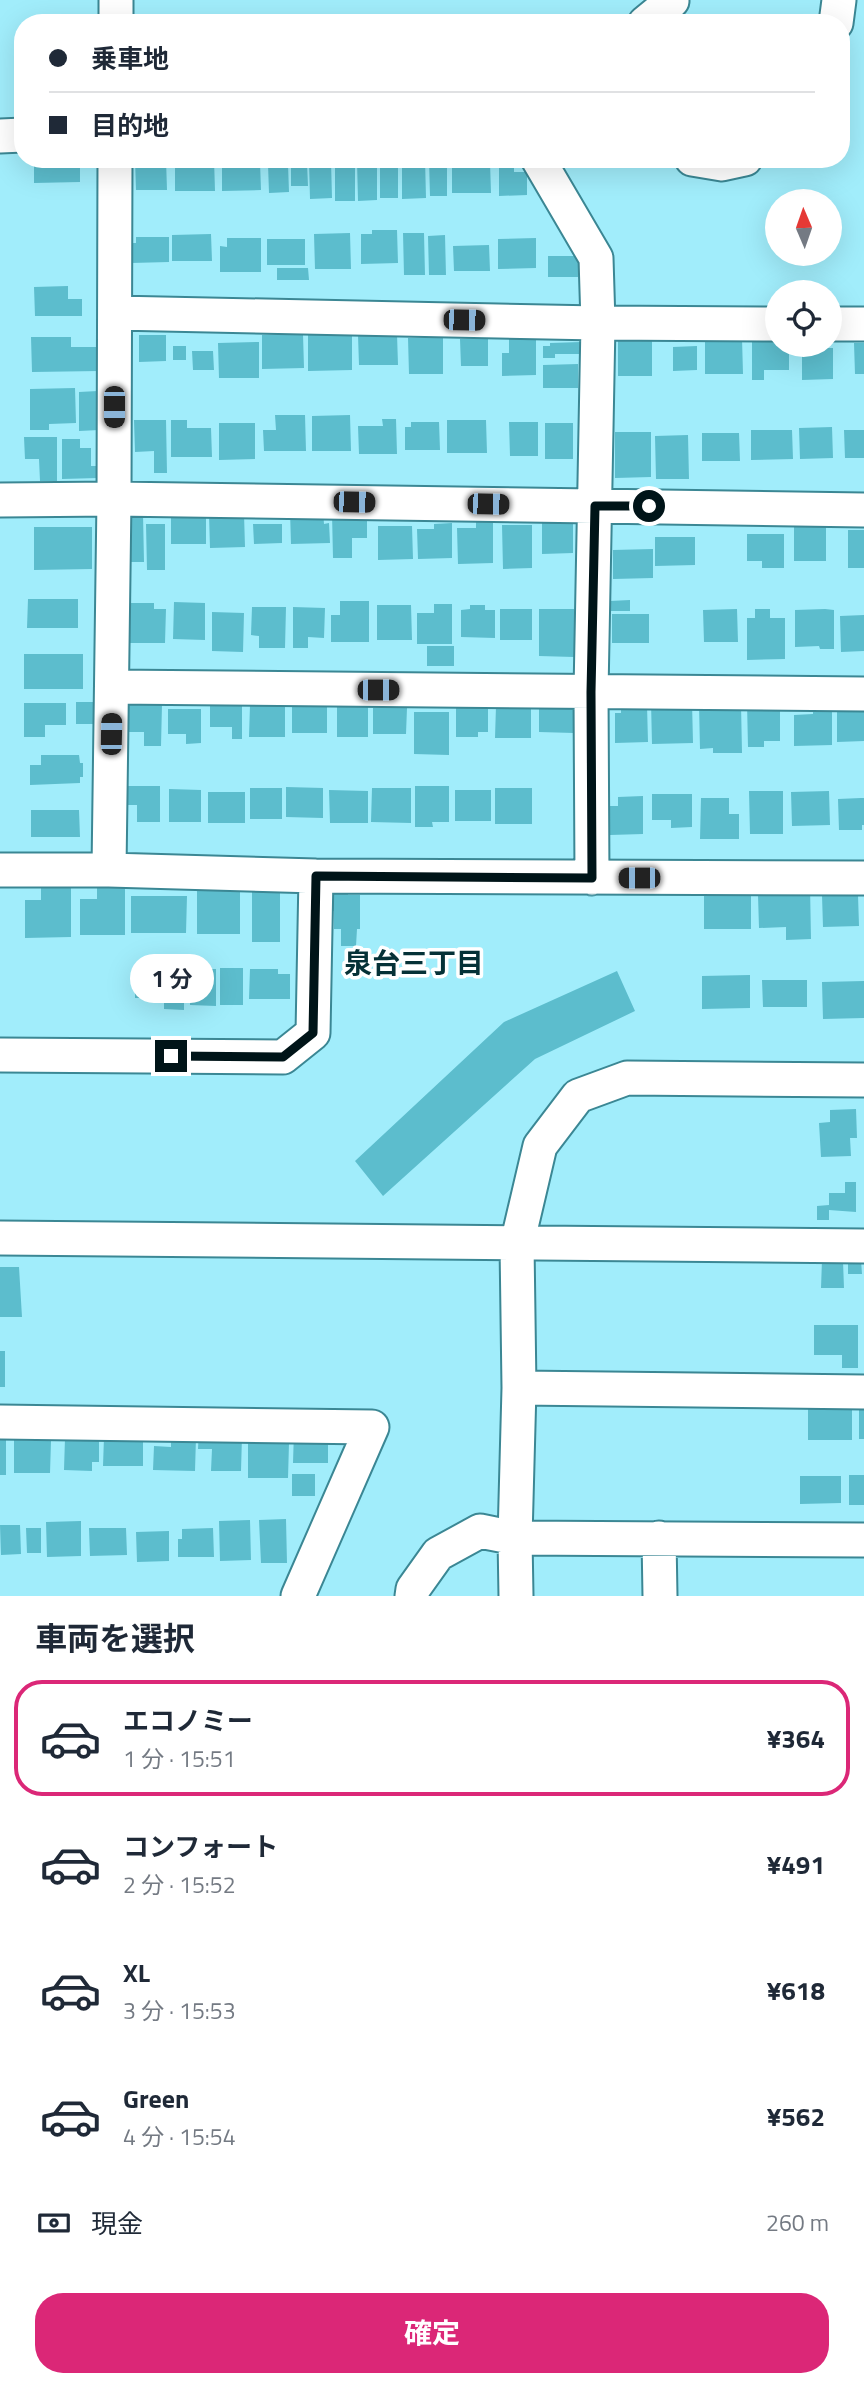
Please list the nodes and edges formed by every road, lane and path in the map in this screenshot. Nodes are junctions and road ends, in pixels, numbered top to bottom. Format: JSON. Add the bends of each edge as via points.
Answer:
{"nodes":[{"id":1,"x":672,"y":1,"type":"edge"},
{"id":2,"x":656,"y":14,"type":"edge"},
{"id":3,"x":115,"y":168,"type":"edge"},
{"id":4,"x":543,"y":168,"type":"edge"},
{"id":5,"x":116,"y":313,"type":"junction"},
{"id":6,"x":598,"y":323,"type":"junction"},
{"id":7,"x":765,"y":324,"type":"edge"},
{"id":8,"x":842,"y":324,"type":"edge"},
{"id":9,"x":864,"y":324,"type":"edge"},
{"id":10,"x":114,"y":499,"type":"junction"},
{"id":11,"x":0,"y":500,"type":"edge"},
{"id":12,"x":595,"y":506,"type":"junction"},
{"id":13,"x":864,"y":510,"type":"edge"},
{"id":14,"x":112,"y":687,"type":"junction"},
{"id":15,"x":591,"y":692,"type":"junction"},
{"id":16,"x":864,"y":694,"type":"edge"},
{"id":17,"x":0,"y":870,"type":"edge"},
{"id":18,"x":109,"y":870,"type":"junction"},
{"id":19,"x":316,"y":876,"type":"junction"},
{"id":20,"x":592,"y":878,"type":"junction"},
{"id":21,"x":864,"y":878,"type":"edge"},
{"id":22,"x":0,"y":1055,"type":"edge"},
{"id":23,"x":864,"y":1080,"type":"edge"},
{"id":24,"x":0,"y":1238,"type":"edge"},
{"id":25,"x":517,"y":1244,"type":"junction"},
{"id":26,"x":864,"y":1246,"type":"edge"},
{"id":27,"x":519,"y":1388,"type":"junction"},
{"id":28,"x":864,"y":1392,"type":"edge"},
{"id":29,"x":0,"y":1422,"type":"edge"},
{"id":30,"x":515,"y":1538,"type":"junction"},
{"id":31,"x":659,"y":1538,"type":"junction"},
{"id":32,"x":864,"y":1540,"type":"edge"},
{"id":33,"x":298,"y":1596,"type":"edge"},
{"id":34,"x":412,"y":1596,"type":"edge"},
{"id":35,"x":516,"y":1596,"type":"edge"},
{"id":36,"x":660,"y":1596,"type":"edge"}],
"edges":[{"from":1,"to":2,"type":"street"},
{"from":3,"to":5,"type":"street"},
{"from":4,"to":6,"type":"street","via":[[596,258]]},
{"from":5,"to":6,"type":"street"},
{"from":5,"to":10,"type":"street"},
{"from":6,"to":7,"type":"street"},
{"from":6,"to":12,"type":"street"},
{"from":8,"to":9,"type":"street"},
{"from":10,"to":11,"type":"street"},
{"from":10,"to":12,"type":"street"},
{"from":10,"to":14,"type":"street"},
{"from":12,"to":13,"type":"street"},
{"from":12,"to":15,"type":"street"},
{"from":14,"to":15,"type":"street"},
{"from":14,"to":18,"type":"street"},
{"from":15,"to":16,"type":"street"},
{"from":15,"to":20,"type":"street"},
{"from":17,"to":18,"type":"street"},
{"from":18,"to":19,"type":"street"},
{"from":19,"to":20,"type":"street"},
{"from":19,"to":22,"type":"street","via":[[313,1033],[283,1057]]},
{"from":20,"to":21,"type":"street"},
{"from":23,"to":25,"type":"street","via":[[627,1078],[578,1096],[540,1146]]},
{"from":24,"to":25,"type":"street"},
{"from":25,"to":26,"type":"street"},
{"from":25,"to":27,"type":"street"},
{"from":27,"to":28,"type":"street"},
{"from":27,"to":30,"type":"street"},
{"from":29,"to":33,"type":"street","via":[[372,1427]]},
{"from":30,"to":31,"type":"street"},
{"from":30,"to":34,"type":"street","via":[[480,1531],[438,1554]]},
{"from":30,"to":35,"type":"street"},
{"from":31,"to":32,"type":"street"},
{"from":31,"to":36,"type":"street"}]}
